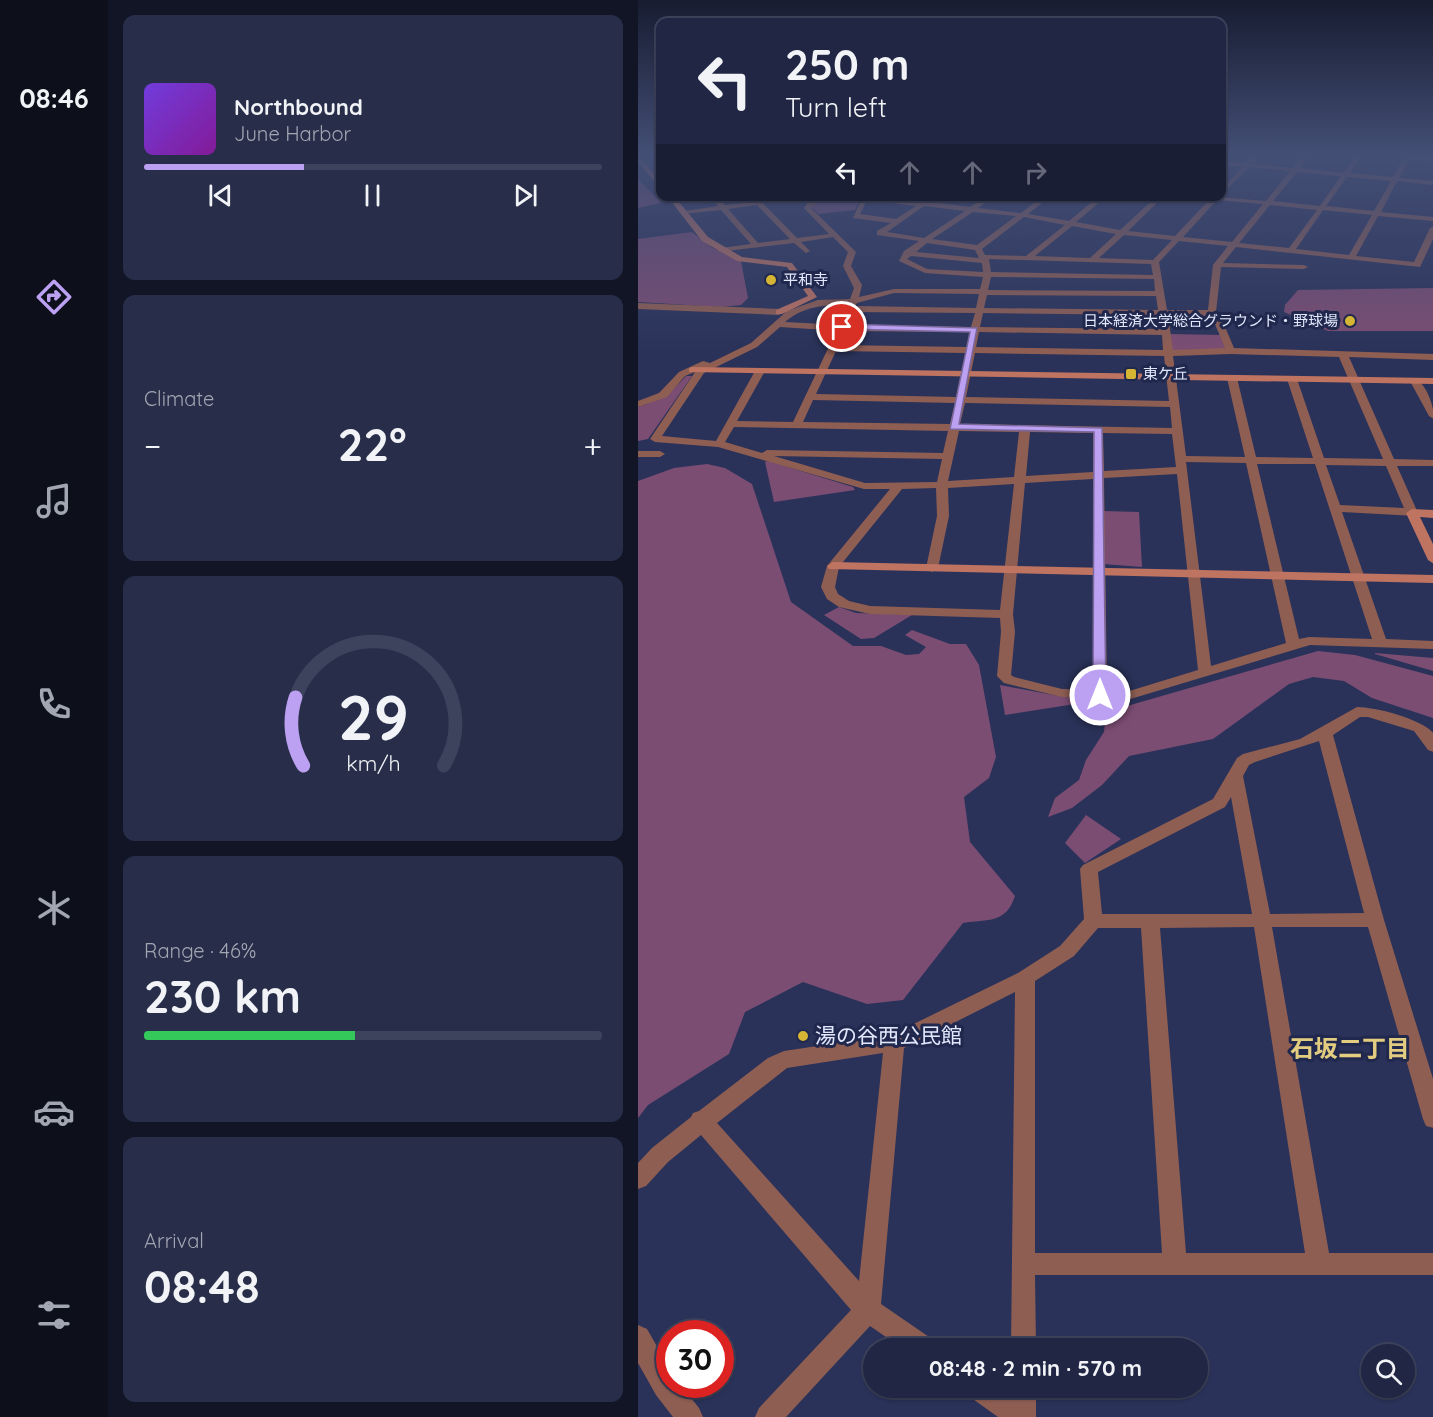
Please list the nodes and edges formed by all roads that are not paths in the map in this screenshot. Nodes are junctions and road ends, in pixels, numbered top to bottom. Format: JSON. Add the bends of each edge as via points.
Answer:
{"nodes":[{"id":1,"x":690,"y":220,"type":"edge"},
{"id":2,"x":733,"y":220,"type":"edge"},
{"id":3,"x":776,"y":220,"type":"edge"},
{"id":4,"x":820,"y":220,"type":"edge"},
{"id":5,"x":887,"y":220,"type":"edge"},
{"id":6,"x":956,"y":220,"type":"edge"},
{"id":7,"x":1015,"y":220,"type":"edge"},
{"id":8,"x":1049,"y":220,"type":"edge"},
{"id":9,"x":1075,"y":220,"type":"edge"},
{"id":10,"x":1134,"y":220,"type":"edge"},
{"id":11,"x":1194,"y":220,"type":"edge"},
{"id":12,"x":1253,"y":220,"type":"edge"},
{"id":13,"x":1313,"y":220,"type":"edge"},
{"id":14,"x":1371,"y":220,"type":"edge"},
{"id":15,"x":894,"y":221,"type":"joint"},
{"id":16,"x":1070,"y":224,"type":"junction"},
{"id":17,"x":1433,"y":228,"type":"edge"},
{"id":18,"x":1120,"y":232,"type":"junction"},
{"id":19,"x":835,"y":235,"type":"junction"},
{"id":20,"x":1177,"y":238,"type":"junction"},
{"id":21,"x":1431,"y":239,"type":"edge"},
{"id":22,"x":795,"y":240,"type":"junction"},
{"id":23,"x":924,"y":241,"type":"junction"},
{"id":24,"x":1232,"y":244,"type":"junction"},
{"id":25,"x":756,"y":246,"type":"junction"},
{"id":26,"x":977,"y":248,"type":"junction"},
{"id":27,"x":721,"y":250,"type":"junction"},
{"id":28,"x":806,"y":251,"type":"dead end"},
{"id":29,"x":1290,"y":251,"type":"junction"},
{"id":30,"x":907,"y":253,"type":"junction"},
{"id":31,"x":1028,"y":258,"type":"junction"},
{"id":32,"x":1351,"y":258,"type":"junction"},
{"id":33,"x":984,"y":259,"type":"junction"},
{"id":34,"x":1092,"y":260,"type":"junction"},
{"id":35,"x":1155,"y":262,"type":"junction"},
{"id":36,"x":1217,"y":265,"type":"junction"},
{"id":37,"x":1304,"y":267,"type":"dead end"},
{"id":38,"x":987,"y":275,"type":"junction"},
{"id":39,"x":1157,"y":277,"type":"junction"},
{"id":40,"x":983,"y":291,"type":"junction"},
{"id":41,"x":1160,"y":294,"type":"junction"},
{"id":42,"x":851,"y":305,"type":"junction"},
{"id":43,"x":638,"y":306,"type":"edge"},
{"id":44,"x":979,"y":310,"type":"junction"},
{"id":45,"x":779,"y":312,"type":"junction"},
{"id":46,"x":1162,"y":312,"type":"junction"},
{"id":47,"x":1212,"y":313,"type":"junction"},
{"id":48,"x":775,"y":324,"type":"junction"},
{"id":49,"x":841,"y":327,"type":"junction"},
{"id":50,"x":975,"y":330,"type":"junction"},
{"id":51,"x":1166,"y":332,"type":"junction"},
{"id":52,"x":832,"y":348,"type":"junction"},
{"id":53,"x":970,"y":350,"type":"junction"},
{"id":54,"x":1231,"y":351,"type":"junction"},
{"id":55,"x":1167,"y":353,"type":"junction"},
{"id":56,"x":1343,"y":355,"type":"junction"},
{"id":57,"x":1433,"y":357,"type":"edge"},
{"id":58,"x":699,"y":370,"type":"junction"},
{"id":59,"x":760,"y":371,"type":"junction"},
{"id":60,"x":820,"y":372,"type":"junction"},
{"id":61,"x":964,"y":374,"type":"junction"},
{"id":62,"x":1169,"y":377,"type":"junction"},
{"id":63,"x":1232,"y":378,"type":"junction"},
{"id":64,"x":1292,"y":379,"type":"junction"},
{"id":65,"x":1354,"y":380,"type":"junction"},
{"id":66,"x":1415,"y":381,"type":"junction"},
{"id":67,"x":1433,"y":381,"type":"edge"},
{"id":68,"x":809,"y":397,"type":"junction"},
{"id":69,"x":959,"y":400,"type":"junction"},
{"id":70,"x":638,"y":404,"type":"edge"},
{"id":71,"x":1174,"y":404,"type":"junction"},
{"id":72,"x":1433,"y":416,"type":"edge"},
{"id":73,"x":732,"y":423,"type":"junction"},
{"id":74,"x":797,"y":424,"type":"junction"},
{"id":75,"x":954,"y":427,"type":"junction"},
{"id":76,"x":1025,"y":428,"type":"junction"},
{"id":77,"x":1098,"y":430,"type":"junction"},
{"id":78,"x":1176,"y":431,"type":"junction"},
{"id":79,"x":719,"y":444,"type":"junction"},
{"id":80,"x":748,"y":453,"type":"junction"},
{"id":81,"x":638,"y":454,"type":"edge"},
{"id":82,"x":660,"y":454,"type":"dead end"},
{"id":83,"x":947,"y":456,"type":"junction"},
{"id":84,"x":1252,"y":461,"type":"junction"},
{"id":85,"x":1319,"y":462,"type":"junction"},
{"id":86,"x":1388,"y":463,"type":"junction"},
{"id":87,"x":1433,"y":464,"type":"edge"},
{"id":88,"x":1181,"y":465,"type":"junction"},
{"id":89,"x":1099,"y":474,"type":"junction"},
{"id":90,"x":1019,"y":480,"type":"junction"},
{"id":91,"x":941,"y":485,"type":"junction"},
{"id":92,"x":898,"y":487,"type":"junction"},
{"id":93,"x":1334,"y":508,"type":"junction"},
{"id":94,"x":1412,"y":512,"type":"junction"},
{"id":95,"x":1433,"y":514,"type":"edge"},
{"id":96,"x":1433,"y":560,"type":"edge"},
{"id":97,"x":833,"y":566,"type":"junction"},
{"id":98,"x":932,"y":568,"type":"junction"},
{"id":99,"x":1010,"y":571,"type":"junction"},
{"id":100,"x":1098,"y":572,"type":"junction"},
{"id":101,"x":1194,"y":575,"type":"junction"},
{"id":102,"x":1277,"y":576,"type":"junction"},
{"id":103,"x":1357,"y":578,"type":"junction"},
{"id":104,"x":1433,"y":579,"type":"edge"},
{"id":105,"x":1006,"y":614,"type":"junction"},
{"id":106,"x":1380,"y":643,"type":"junction"},
{"id":107,"x":1433,"y":645,"type":"edge"},
{"id":108,"x":1294,"y":646,"type":"junction"},
{"id":109,"x":1205,"y":672,"type":"junction"},
{"id":110,"x":1100,"y":695,"type":"junction"},
{"id":111,"x":1325,"y":733,"type":"junction"},
{"id":112,"x":1433,"y":747,"type":"edge"},
{"id":113,"x":1235,"y":776,"type":"junction"},
{"id":114,"x":1150,"y":920,"type":"junction"},
{"id":115,"x":1262,"y":920,"type":"junction"},
{"id":116,"x":1375,"y":920,"type":"junction"},
{"id":117,"x":1093,"y":921,"type":"junction"},
{"id":118,"x":1025,"y":978,"type":"junction"},
{"id":119,"x":894,"y":1043,"type":"junction"},
{"id":120,"x":1433,"y":1119,"type":"edge"},
{"id":121,"x":701,"y":1120,"type":"junction"},
{"id":122,"x":638,"y":1179,"type":"edge"},
{"id":123,"x":1175,"y":1263,"type":"junction"},
{"id":124,"x":1433,"y":1263,"type":"edge"},
{"id":125,"x":1023,"y":1264,"type":"junction"},
{"id":126,"x":1319,"y":1264,"type":"junction"},
{"id":127,"x":868,"y":1310,"type":"junction"},
{"id":128,"x":638,"y":1338,"type":"edge"},
{"id":129,"x":909,"y":1338,"type":"edge"},
{"id":130,"x":1023,"y":1338,"type":"edge"},
{"id":131,"x":994,"y":1398,"type":"edge"},
{"id":132,"x":1023,"y":1398,"type":"edge"},
{"id":133,"x":690,"y":1417,"type":"edge"},
{"id":134,"x":768,"y":1417,"type":"edge"},
{"id":135,"x":1022,"y":1417,"type":"edge"}],
"edges":[{"from":1,"to":27,"type":"street","via":[[705,239]]},
{"from":2,"to":25,"type":"street"},
{"from":3,"to":22,"type":"street"},
{"from":4,"to":19,"type":"street"},
{"from":5,"to":15,"type":"street"},
{"from":6,"to":23,"type":"street"},
{"from":7,"to":26,"type":"street"},
{"from":8,"to":16,"type":"street"},
{"from":9,"to":16,"type":"street"},
{"from":10,"to":18,"type":"street"},
{"from":11,"to":20,"type":"street"},
{"from":12,"to":24,"type":"street"},
{"from":13,"to":29,"type":"street"},
{"from":14,"to":32,"type":"street"},
{"from":15,"to":23,"type":"street","via":[[880,233]]},
{"from":16,"to":18,"type":"street"},
{"from":16,"to":31,"type":"street"},
{"from":17,"to":21,"type":"street"},
{"from":18,"to":20,"type":"street"},
{"from":18,"to":34,"type":"street"},
{"from":19,"to":22,"type":"street"},
{"from":19,"to":42,"type":"street","via":[[852,252],[847,267],[858,284]]},
{"from":20,"to":24,"type":"street"},
{"from":20,"to":35,"type":"street"},
{"from":21,"to":32,"type":"street","via":[[1423,260],[1416,265]]},
{"from":22,"to":25,"type":"street"},
{"from":22,"to":28,"type":"street"},
{"from":23,"to":26,"type":"street"},
{"from":23,"to":30,"type":"street"},
{"from":24,"to":29,"type":"street"},
{"from":24,"to":36,"type":"street"},
{"from":25,"to":27,"type":"street"},
{"from":26,"to":33,"type":"street"},
{"from":27,"to":45,"type":"street","via":[[740,259],[791,266],[813,297]]},
{"from":29,"to":32,"type":"street"},
{"from":30,"to":33,"type":"street"},
{"from":30,"to":38,"type":"street","via":[[902,260],[925,271]]},
{"from":31,"to":33,"type":"street"},
{"from":31,"to":34,"type":"street"},
{"from":33,"to":38,"type":"street"},
{"from":34,"to":35,"type":"street"},
{"from":35,"to":39,"type":"street"},
{"from":36,"to":37,"type":"street"},
{"from":36,"to":47,"type":"street"},
{"from":38,"to":39,"type":"street"},
{"from":38,"to":40,"type":"street"},
{"from":39,"to":41,"type":"street"},
{"from":40,"to":41,"type":"street"},
{"from":40,"to":42,"type":"street","via":[[894,291]]},
{"from":40,"to":44,"type":"street"},
{"from":41,"to":46,"type":"street"},
{"from":42,"to":44,"type":"street"},
{"from":42,"to":48,"type":"street","via":[[815,304]]},
{"from":42,"to":49,"type":"street"},
{"from":43,"to":45,"type":"street"},
{"from":44,"to":46,"type":"street"},
{"from":44,"to":50,"type":"street"},
{"from":45,"to":58,"type":"street","via":[[745,342]]},
{"from":46,"to":47,"type":"street"},
{"from":46,"to":51,"type":"street"},
{"from":47,"to":54,"type":"street"},
{"from":48,"to":49,"type":"street"},
{"from":48,"to":58,"type":"street","via":[[754,345]]},
{"from":49,"to":50,"type":"street"},
{"from":49,"to":52,"type":"street"},
{"from":50,"to":51,"type":"street"},
{"from":50,"to":53,"type":"street"},
{"from":51,"to":55,"type":"street"},
{"from":52,"to":53,"type":"street"},
{"from":52,"to":60,"type":"street"},
{"from":53,"to":55,"type":"street"},
{"from":53,"to":61,"type":"street"},
{"from":54,"to":55,"type":"street"},
{"from":54,"to":56,"type":"street"},
{"from":55,"to":62,"type":"street"},
{"from":56,"to":57,"type":"street"},
{"from":56,"to":65,"type":"street"},
{"from":58,"to":59,"type":"street"},
{"from":58,"to":70,"type":"street","via":[[682,374],[663,395]]},
{"from":58,"to":79,"type":"street","via":[[655,438]]},
{"from":59,"to":60,"type":"street"},
{"from":59,"to":73,"type":"street"},
{"from":60,"to":61,"type":"street"},
{"from":60,"to":68,"type":"street"},
{"from":61,"to":62,"type":"street"},
{"from":61,"to":69,"type":"street"},
{"from":62,"to":63,"type":"street"},
{"from":62,"to":71,"type":"street"},
{"from":63,"to":64,"type":"street"},
{"from":63,"to":84,"type":"street"},
{"from":64,"to":65,"type":"street"},
{"from":64,"to":85,"type":"street"},
{"from":65,"to":66,"type":"street"},
{"from":65,"to":86,"type":"street"},
{"from":66,"to":67,"type":"street"},
{"from":66,"to":72,"type":"street"},
{"from":68,"to":69,"type":"street"},
{"from":68,"to":74,"type":"street"},
{"from":69,"to":71,"type":"street"},
{"from":69,"to":75,"type":"street"},
{"from":71,"to":78,"type":"street"},
{"from":73,"to":74,"type":"street"},
{"from":73,"to":79,"type":"street"},
{"from":74,"to":75,"type":"street"},
{"from":75,"to":76,"type":"street"},
{"from":75,"to":83,"type":"street"},
{"from":76,"to":77,"type":"street"},
{"from":76,"to":90,"type":"street"},
{"from":77,"to":78,"type":"street"},
{"from":77,"to":89,"type":"street"},
{"from":78,"to":88,"type":"street"},
{"from":79,"to":80,"type":"street"},
{"from":80,"to":83,"type":"street"},
{"from":80,"to":92,"type":"street","via":[[852,484]]},
{"from":81,"to":82,"type":"street"},
{"from":83,"to":91,"type":"street"},
{"from":84,"to":85,"type":"street"},
{"from":84,"to":88,"type":"street"},
{"from":84,"to":102,"type":"street"},
{"from":85,"to":86,"type":"street"},
{"from":85,"to":93,"type":"street"},
{"from":86,"to":87,"type":"street"},
{"from":86,"to":94,"type":"street"},
{"from":88,"to":89,"type":"street"},
{"from":88,"to":101,"type":"street"},
{"from":89,"to":90,"type":"street"},
{"from":89,"to":100,"type":"street"},
{"from":90,"to":91,"type":"street"},
{"from":90,"to":99,"type":"street"},
{"from":91,"to":92,"type":"street"},
{"from":91,"to":98,"type":"street","via":[[943,516]]},
{"from":92,"to":97,"type":"street"},
{"from":93,"to":94,"type":"street"},
{"from":93,"to":103,"type":"street"},
{"from":94,"to":95,"type":"street"},
{"from":94,"to":96,"type":"street"},
{"from":97,"to":98,"type":"street"},
{"from":97,"to":105,"type":"street","via":[[829,591],[856,608]]},
{"from":98,"to":99,"type":"street"},
{"from":99,"to":100,"type":"street"},
{"from":99,"to":105,"type":"street"},
{"from":100,"to":101,"type":"street"},
{"from":100,"to":110,"type":"street"},
{"from":101,"to":102,"type":"street"},
{"from":101,"to":109,"type":"street"},
{"from":102,"to":103,"type":"street"},
{"from":102,"to":108,"type":"street"},
{"from":103,"to":104,"type":"street"},
{"from":103,"to":106,"type":"street"},
{"from":105,"to":110,"type":"street","via":[[1006,678],[1062,693]]},
{"from":106,"to":107,"type":"street"},
{"from":106,"to":108,"type":"street","via":[[1309,641]]},
{"from":108,"to":109,"type":"street"},
{"from":109,"to":110,"type":"street","via":[[1127,696]]},
{"from":111,"to":112,"type":"street","via":[[1357,712],[1369,712],[1419,728]]},
{"from":111,"to":113,"type":"street","via":[[1249,758]]},
{"from":111,"to":116,"type":"street"},
{"from":113,"to":115,"type":"street"},
{"from":113,"to":117,"type":"street","via":[[1219,803],[1089,869]]},
{"from":114,"to":115,"type":"street"},
{"from":114,"to":117,"type":"street"},
{"from":114,"to":123,"type":"street"},
{"from":115,"to":116,"type":"street"},
{"from":115,"to":126,"type":"street"},
{"from":116,"to":120,"type":"street"},
{"from":117,"to":118,"type":"street","via":[[1067,951]]},
{"from":118,"to":119,"type":"street"},
{"from":118,"to":125,"type":"street"},
{"from":119,"to":121,"type":"street","via":[[784,1060]]},
{"from":119,"to":127,"type":"street"},
{"from":121,"to":122,"type":"street"},
{"from":121,"to":127,"type":"street"},
{"from":123,"to":125,"type":"street"},
{"from":123,"to":126,"type":"street"},
{"from":124,"to":126,"type":"street"},
{"from":125,"to":130,"type":"street"},
{"from":127,"to":129,"type":"street"},
{"from":127,"to":134,"type":"street"},
{"from":128,"to":133,"type":"street","via":[[665,1386]]},
{"from":131,"to":135,"type":"street"},
{"from":132,"to":135,"type":"street"}]}
